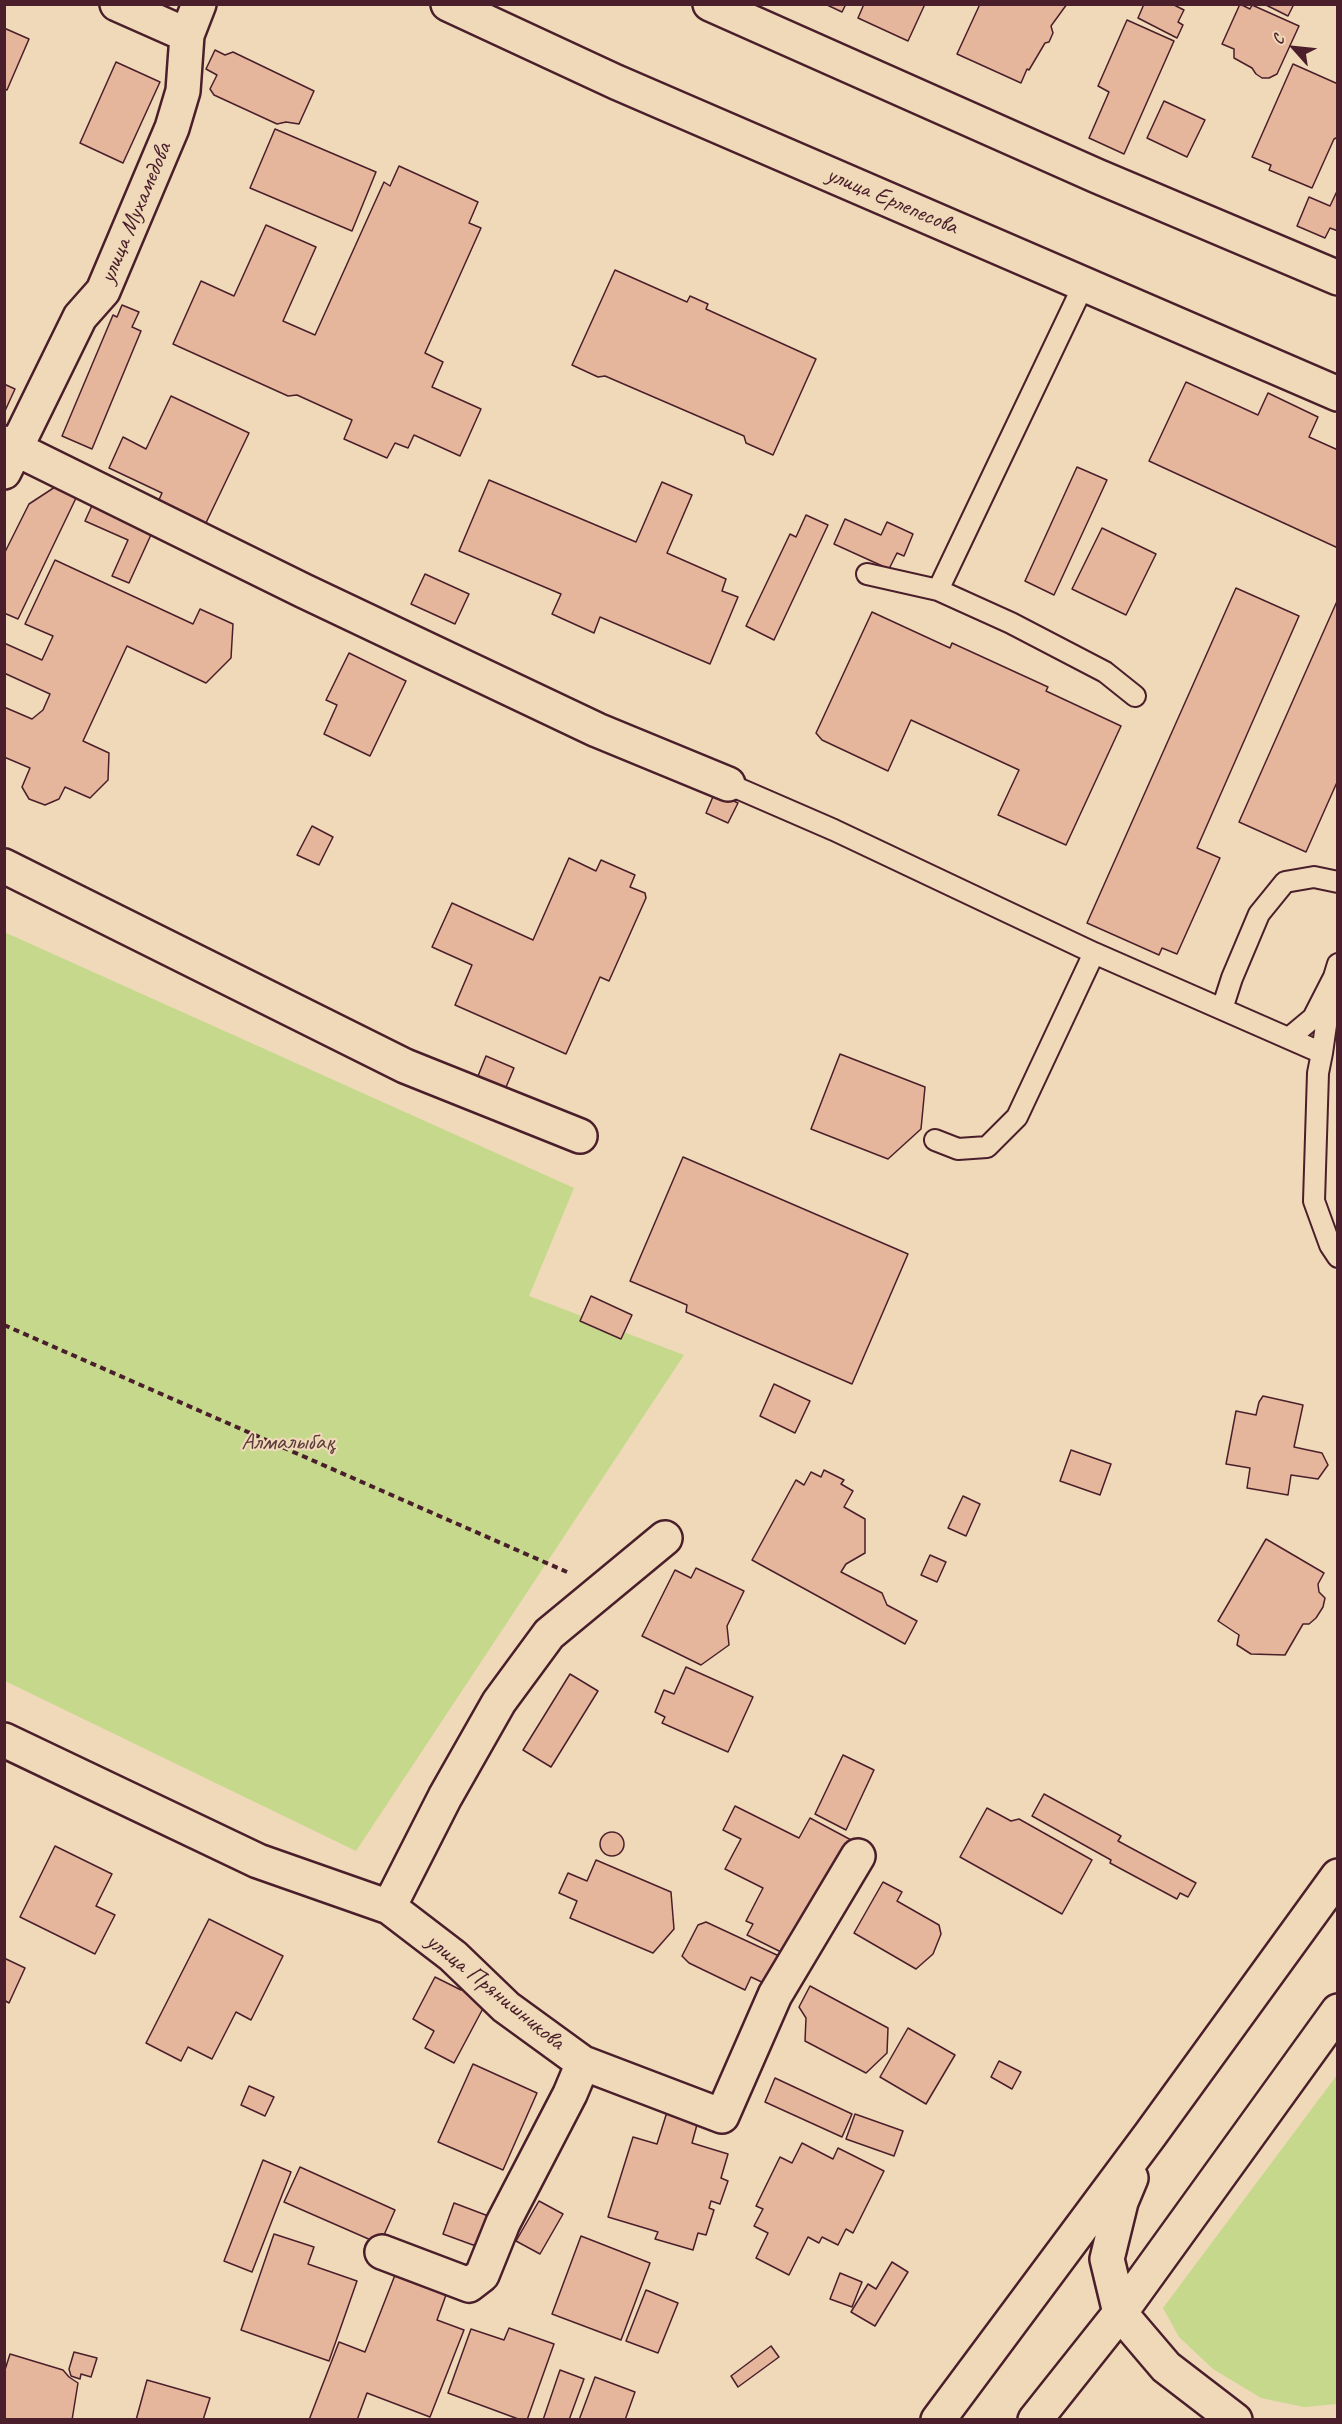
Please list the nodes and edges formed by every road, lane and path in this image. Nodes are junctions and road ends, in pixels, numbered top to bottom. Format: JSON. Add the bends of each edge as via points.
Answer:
{"nodes":[{"id":1,"x":117,"y":4,"type":"edge"},
{"id":2,"x":199,"y":4,"type":"edge"},
{"id":3,"x":448,"y":4,"type":"edge"},
{"id":4,"x":710,"y":4,"type":"edge"},
{"id":5,"x":187,"y":35,"type":"junction"},
{"id":6,"x":1338,"y":278,"type":"edge"},
{"id":7,"x":1084,"y":284,"type":"junction"},
{"id":8,"x":1338,"y":394,"type":"edge"},
{"id":9,"x":8,"y":454,"type":"edge"},
{"id":10,"x":867,"y":574,"type":"dead end"},
{"id":11,"x":938,"y":590,"type":"junction"},
{"id":12,"x":1135,"y":696,"type":"dead end"},
{"id":13,"x":728,"y":784,"type":"joint"},
{"id":14,"x":4,"y":866,"type":"edge"},
{"id":15,"x":1338,"y":882,"type":"edge"},
{"id":16,"x":1094,"y":953,"type":"junction"},
{"id":17,"x":1336,"y":970,"type":"edge"},
{"id":18,"x":1222,"y":1009,"type":"junction"},
{"id":19,"x":1289,"y":1038,"type":"junction"},
{"id":20,"x":1322,"y":1053,"type":"junction"},
{"id":21,"x":580,"y":1136,"type":"dead end"},
{"id":22,"x":935,"y":1140,"type":"dead end"},
{"id":23,"x":1338,"y":1257,"type":"edge"},
{"id":24,"x":4,"y":1325,"type":"edge"},
{"id":25,"x":665,"y":1538,"type":"dead end"},
{"id":26,"x":604,"y":1588,"type":"junction"},
{"id":27,"x":4,"y":1740,"type":"edge"},
{"id":28,"x":858,"y":1856,"type":"dead end"},
{"id":29,"x":1338,"y":1876,"type":"edge"},
{"id":30,"x":389,"y":1907,"type":"junction"},
{"id":31,"x":1338,"y":2011,"type":"edge"},
{"id":32,"x":583,"y":2063,"type":"junction"},
{"id":33,"x":1150,"y":2135,"type":"junction"},
{"id":34,"x":382,"y":2252,"type":"dead end"},
{"id":35,"x":1120,"y":2313,"type":"junction"},
{"id":36,"x":938,"y":2420,"type":"edge"},
{"id":37,"x":1035,"y":2420,"type":"edge"},
{"id":38,"x":1235,"y":2420,"type":"edge"}],
"edges":[{"from":1,"to":5,"type":"main road"},
{"from":2,"to":5,"type":"main road","name":"улица Мухамедова"},
{"from":3,"to":7,"type":"main road","name":"улица Ерлепесова","via":[[627,87]]},
{"from":4,"to":6,"type":"main road"},
{"from":5,"to":9,"type":"main road","name":"улица Мухамедова","via":[[183,91],[172,129],[103,291],[80,317]]},
{"from":7,"to":8,"type":"main road","name":"улица Ерлепесова"},
{"from":7,"to":11,"type":"lane"},
{"from":9,"to":13,"type":"main road","via":[[587,725]]},
{"from":10,"to":11,"type":"lane"},
{"from":11,"to":12,"type":"lane","via":[[1105,672]]},
{"from":13,"to":16,"type":"lane"},
{"from":14,"to":21,"type":"main road","via":[[405,1066]]},
{"from":15,"to":18,"type":"lane","via":[[1314,877],[1285,882],[1259,914]]},
{"from":16,"to":18,"type":"lane"},
{"from":16,"to":22,"type":"lane","via":[[1017,1117],[987,1148],[958,1149]]},
{"from":17,"to":19,"type":"lane","via":[[1312,1018]]},
{"from":17,"to":20,"type":"lane"},
{"from":18,"to":19,"type":"lane"},
{"from":19,"to":20,"type":"lane"},
{"from":20,"to":23,"type":"lane","via":[[1314,1201]]},
{"from":24,"to":26,"type":"path"},
{"from":25,"to":26,"type":"main road"},
{"from":26,"to":30,"type":"main road","via":[[549,1634],[499,1702]]},
{"from":27,"to":30,"type":"main road","name":"улица Прянишникова","via":[[258,1861]]},
{"from":28,"to":32,"type":"main road","name":"улица Прянишникова","via":[[775,1995],[722,2116]]},
{"from":29,"to":33,"type":"main road"},
{"from":30,"to":32,"type":"main road","name":"улица Прянишникова","via":[[453,1956],[506,2007]]},
{"from":31,"to":35,"type":"main road"},
{"from":32,"to":34,"type":"main road","via":[[503,2223],[482,2275],[469,2285]]},
{"from":33,"to":35,"type":"main road","via":[[1120,2202],[1107,2259]]},
{"from":33,"to":36,"type":"main road"},
{"from":35,"to":37,"type":"main road"},
{"from":35,"to":38,"type":"main road","via":[[1166,2367]]}]}
